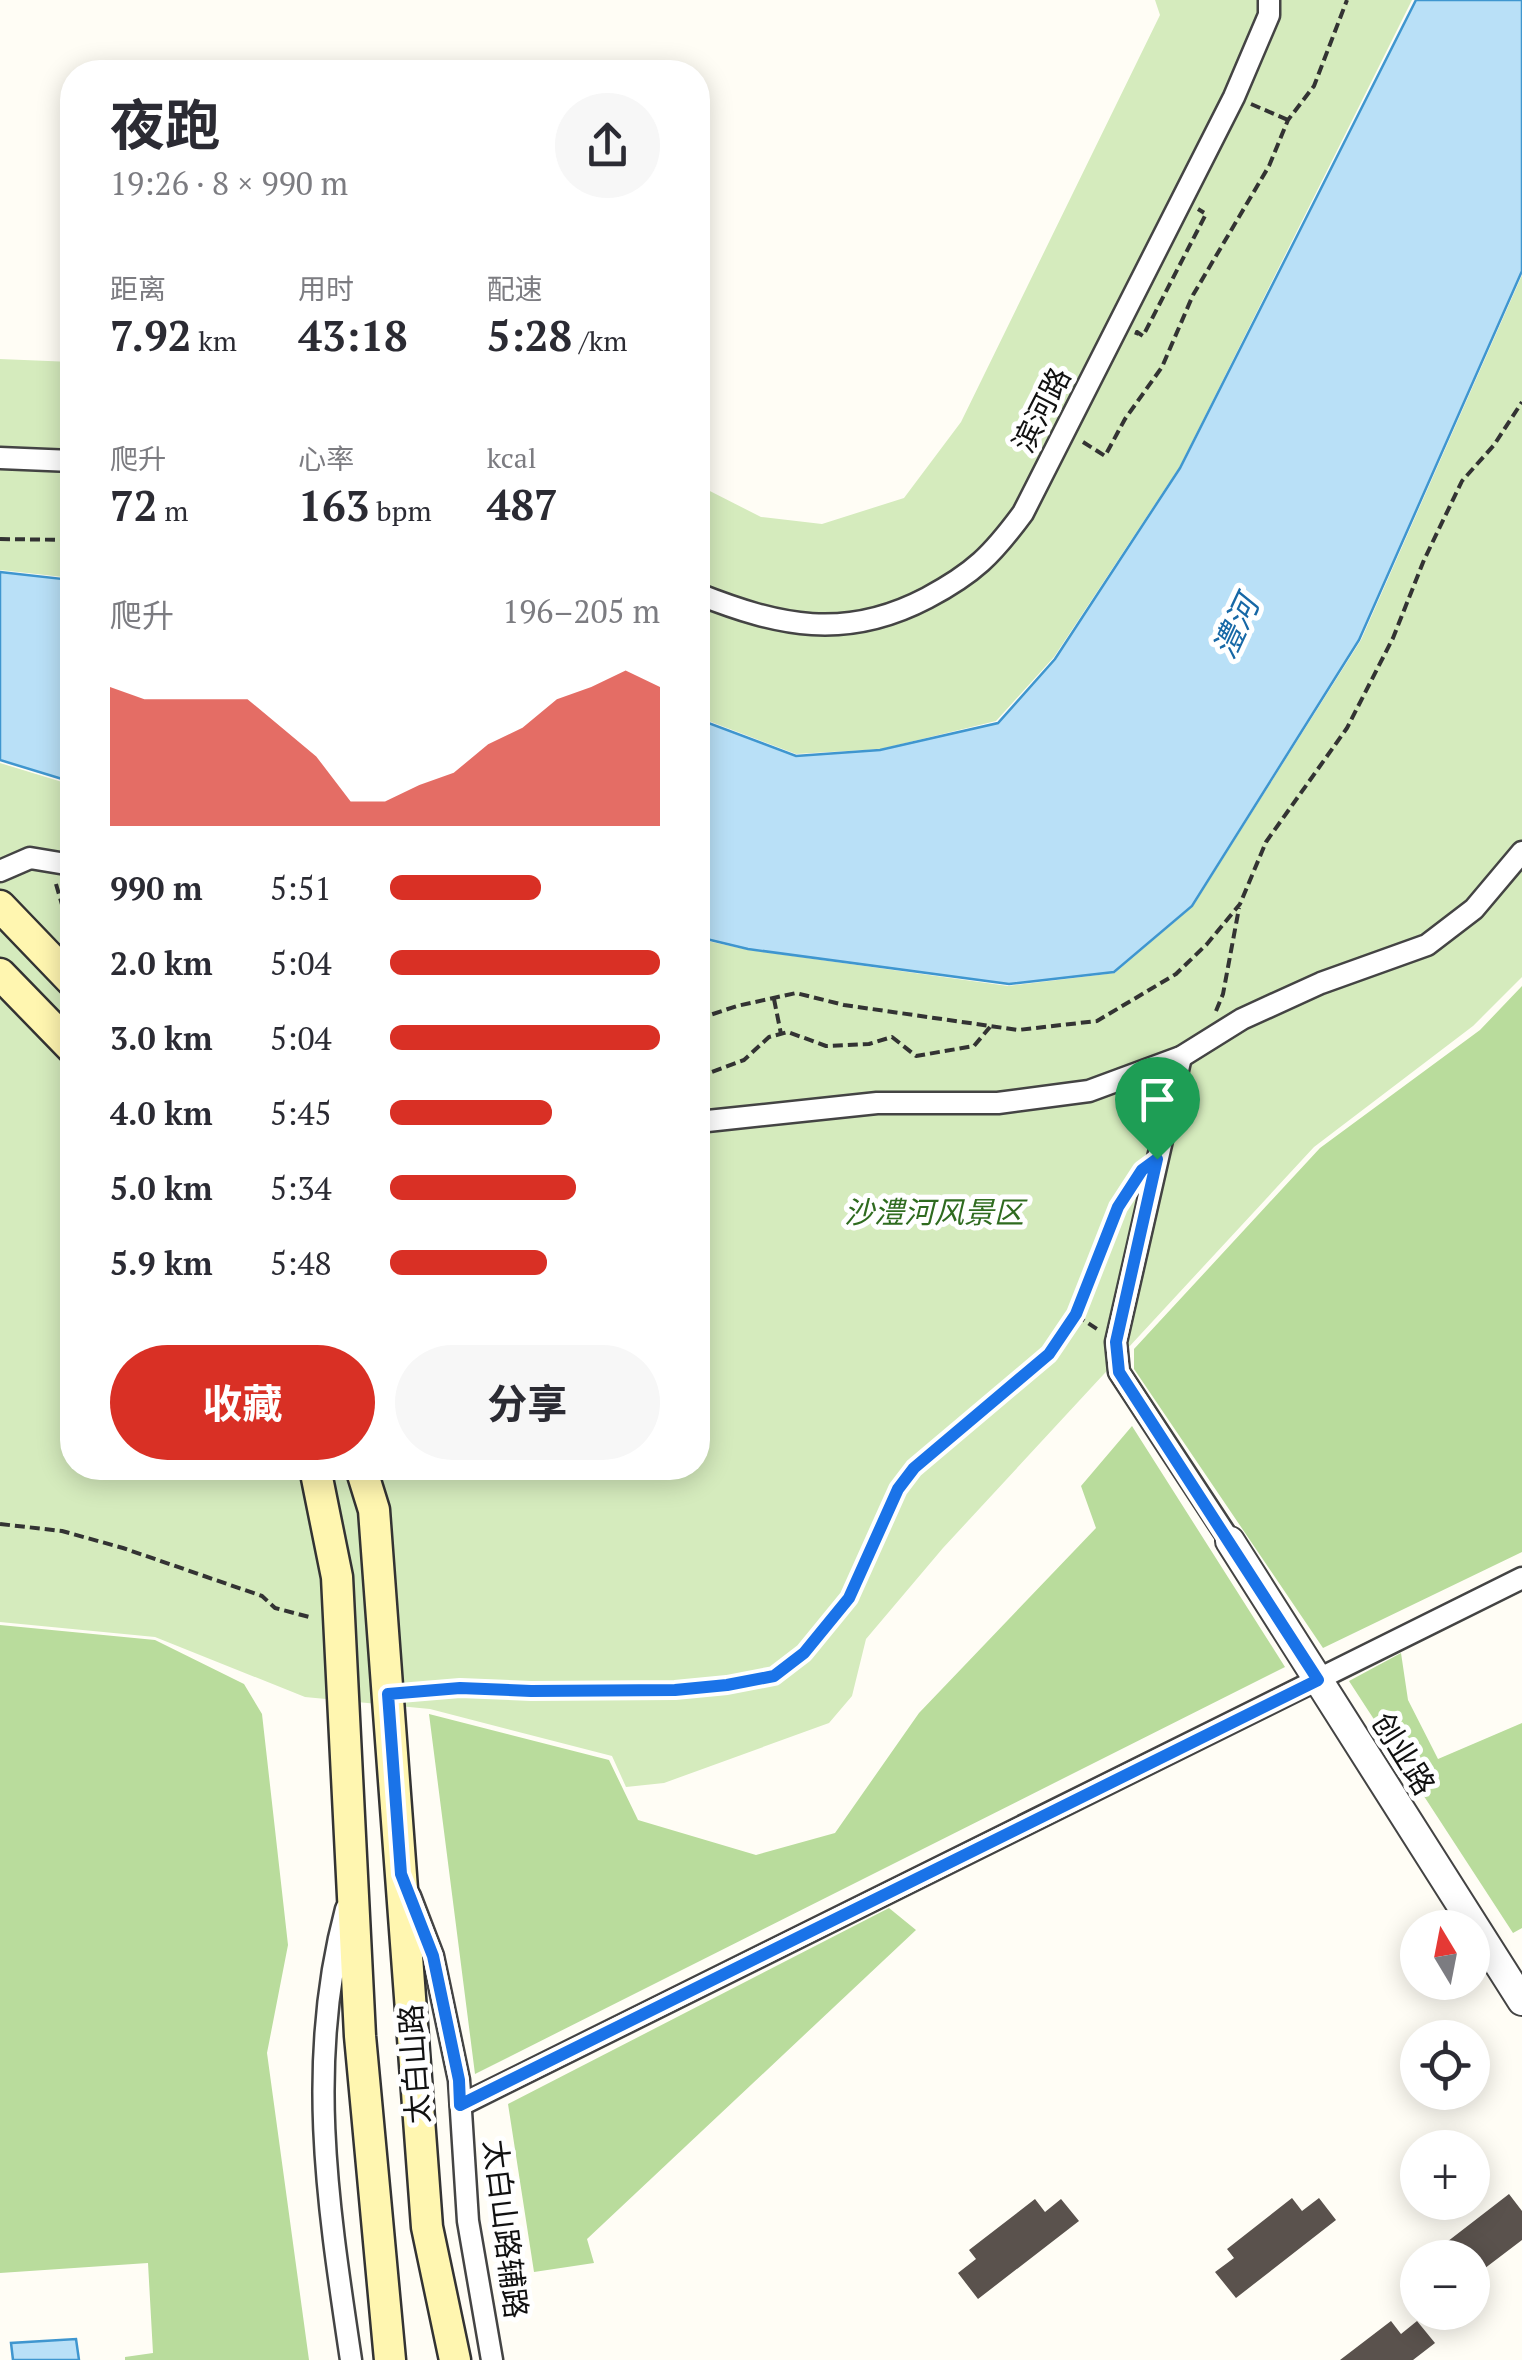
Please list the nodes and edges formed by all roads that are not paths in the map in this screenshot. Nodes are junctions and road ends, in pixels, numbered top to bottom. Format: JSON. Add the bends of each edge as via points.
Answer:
{"nodes":[{"id":1,"x":1270,"y":0,"type":"edge"},
{"id":2,"x":0,"y":458,"type":"edge"},
{"id":3,"x":60,"y":460,"type":"edge"},
{"id":4,"x":710,"y":598,"type":"edge"},
{"id":5,"x":1522,"y":852,"type":"edge"},
{"id":6,"x":60,"y":863,"type":"edge"},
{"id":7,"x":0,"y":871,"type":"edge"},
{"id":8,"x":0,"y":906,"type":"edge"},
{"id":9,"x":60,"y":968,"type":"edge"},
{"id":10,"x":0,"y":974,"type":"edge"},
{"id":11,"x":60,"y":1036,"type":"edge"},
{"id":12,"x":1180,"y":1058,"type":"junction"},
{"id":13,"x":710,"y":1121,"type":"edge"},
{"id":14,"x":317,"y":1480,"type":"edge"},
{"id":15,"x":365,"y":1480,"type":"edge"},
{"id":16,"x":1230,"y":1541,"type":"joint"},
{"id":17,"x":1522,"y":1578,"type":"edge"},
{"id":18,"x":1318,"y":1680,"type":"junction"},
{"id":19,"x":401,"y":1874,"type":"junction"},
{"id":20,"x":353,"y":1882,"type":"junction"},
{"id":21,"x":1522,"y":2001,"type":"edge"},
{"id":22,"x":460,"y":2105,"type":"junction"},
{"id":23,"x":351,"y":2360,"type":"edge"},
{"id":24,"x":390,"y":2360,"type":"edge"},
{"id":25,"x":454,"y":2360,"type":"edge"},
{"id":26,"x":492,"y":2360,"type":"edge"}],
"edges":[{"from":1,"to":4,"type":"street","name":"滨河路","via":[[1270,16],[1234,97],[1066,432],[996,551],[962,580],[897,614],[844,626],[769,618]]},
{"from":2,"to":3,"type":"street"},
{"from":5,"to":12,"type":"street","via":[[1474,910],[1427,945],[1320,983],[1242,1019]]},
{"from":6,"to":7,"type":"street","via":[[30,858]]},
{"from":8,"to":9,"type":"main road"},
{"from":10,"to":11,"type":"main road"},
{"from":12,"to":13,"type":"street","via":[[1089,1091],[1052,1096],[877,1103]]},
{"from":12,"to":16,"type":"street","via":[[1116,1342],[1119,1372]]},
{"from":14,"to":20,"type":"main road","name":"太白山路","via":[[337,1577]]},
{"from":15,"to":19,"type":"main road","name":"太白山路","via":[[374,1510]]},
{"from":16,"to":18,"type":"street","name":"创业路"},
{"from":17,"to":18,"type":"street"},
{"from":18,"to":21,"type":"street","name":"创业路"},
{"from":18,"to":22,"type":"street"},
{"from":19,"to":22,"type":"street","name":"太白山路辅路","via":[[433,1956]]},
{"from":19,"to":25,"type":"main road","name":"太白山路","via":[[427,2227]]},
{"from":20,"to":23,"type":"street","via":[[331,1966],[321,2090],[328,2207]]},
{"from":20,"to":24,"type":"main road","name":"太白山路"},
{"from":22,"to":26,"type":"street","name":"太白山路辅路","via":[[468,2221]]}]}
